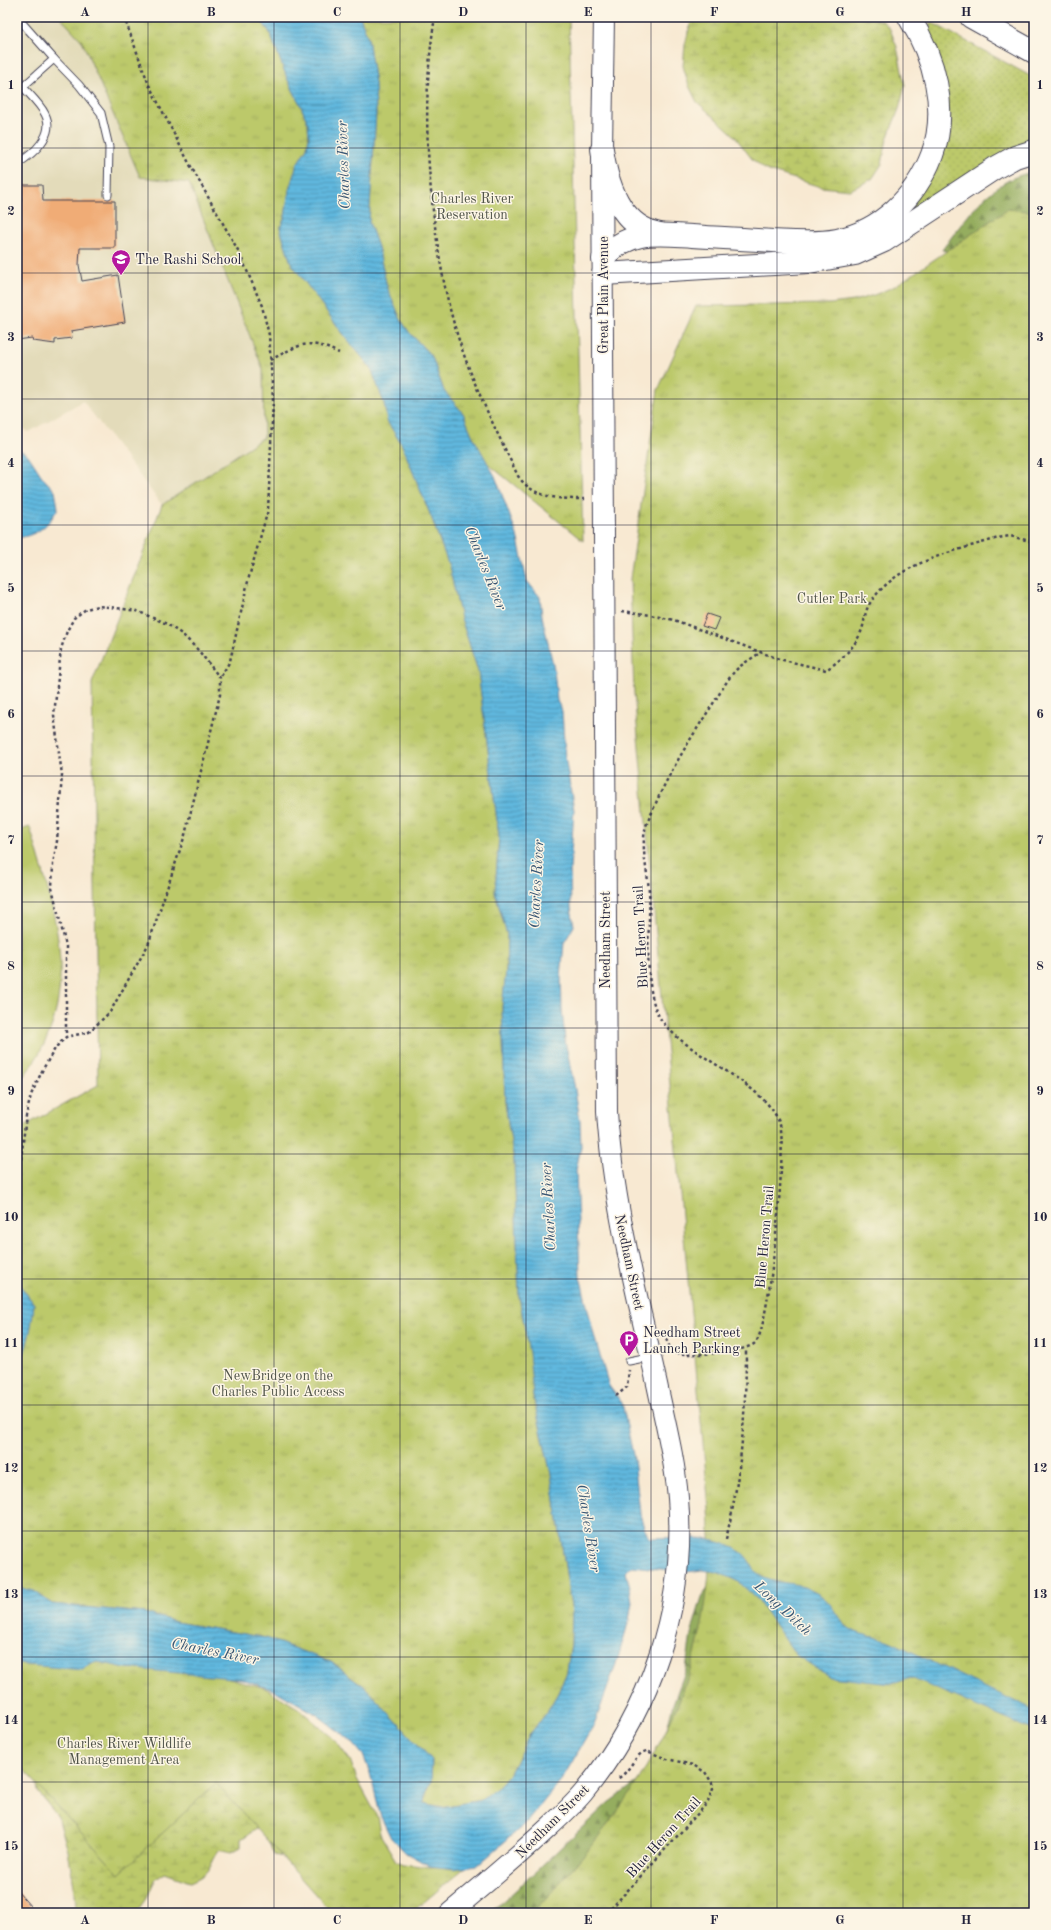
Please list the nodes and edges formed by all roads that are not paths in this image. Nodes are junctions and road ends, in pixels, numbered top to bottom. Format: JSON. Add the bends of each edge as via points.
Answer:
{"nodes":[{"id":1,"x":17,"y":17,"type":"edge"},
{"id":2,"x":604,"y":17,"type":"edge"},
{"id":3,"x":909,"y":17,"type":"edge"},
{"id":4,"x":971,"y":17,"type":"edge"},
{"id":5,"x":1034,"y":52,"type":"edge"},
{"id":6,"x":54,"y":59,"type":"junction"},
{"id":7,"x":23,"y":87,"type":"junction"},
{"id":8,"x":17,"y":92,"type":"edge"},
{"id":9,"x":602,"y":149,"type":"junction"},
{"id":10,"x":1034,"y":151,"type":"edge"},
{"id":11,"x":17,"y":164,"type":"edge"},
{"id":12,"x":108,"y":195,"type":"dead end"},
{"id":13,"x":666,"y":235,"type":"junction"},
{"id":14,"x":603,"y":266,"type":"junction"},
{"id":15,"x":603,"y":574,"type":"joint"},
{"id":16,"x":651,"y":1356,"type":"junction"},
{"id":17,"x":629,"y":1362,"type":"road end"},
{"id":18,"x":450,"y":1913,"type":"edge"}],
"edges":[{"from":1,"to":6,"type":"lane"},
{"from":2,"to":9,"type":"main road","name":"Great Plain Avenue"},
{"from":3,"to":13,"type":"highway","via":[[921,38],[934,74],[939,100],[939,126],[926,170],[897,208],[880,222],[858,233],[830,241],[800,242]]},
{"from":4,"to":5,"type":"highway"},
{"from":6,"to":7,"type":"lane"},
{"from":6,"to":12,"type":"lane","via":[[79,84],[101,113],[109,147]]},
{"from":7,"to":8,"type":"lane"},
{"from":7,"to":11,"type":"lane","via":[[45,114],[48,125],[40,144]]},
{"from":9,"to":13,"type":"highway","via":[[608,178],[624,212],[638,225]]},
{"from":9,"to":14,"type":"main road","name":"Great Plain Avenue"},
{"from":10,"to":14,"type":"highway","via":[[1015,157],[995,168],[884,241],[855,254],[808,262]]},
{"from":13,"to":14,"type":"highway","via":[[631,237],[615,246]]},
{"from":14,"to":15,"type":"main road","name":"Great Plain Avenue"},
{"from":15,"to":16,"type":"main road","name":"Needham Street","via":[[606,1112],[616,1199]]},
{"from":16,"to":17,"type":"lane"},
{"from":16,"to":18,"type":"main road","name":"Needham Street","via":[[671,1450],[679,1519],[675,1586],[665,1638],[647,1687],[625,1732],[600,1772],[558,1819]]}]}
